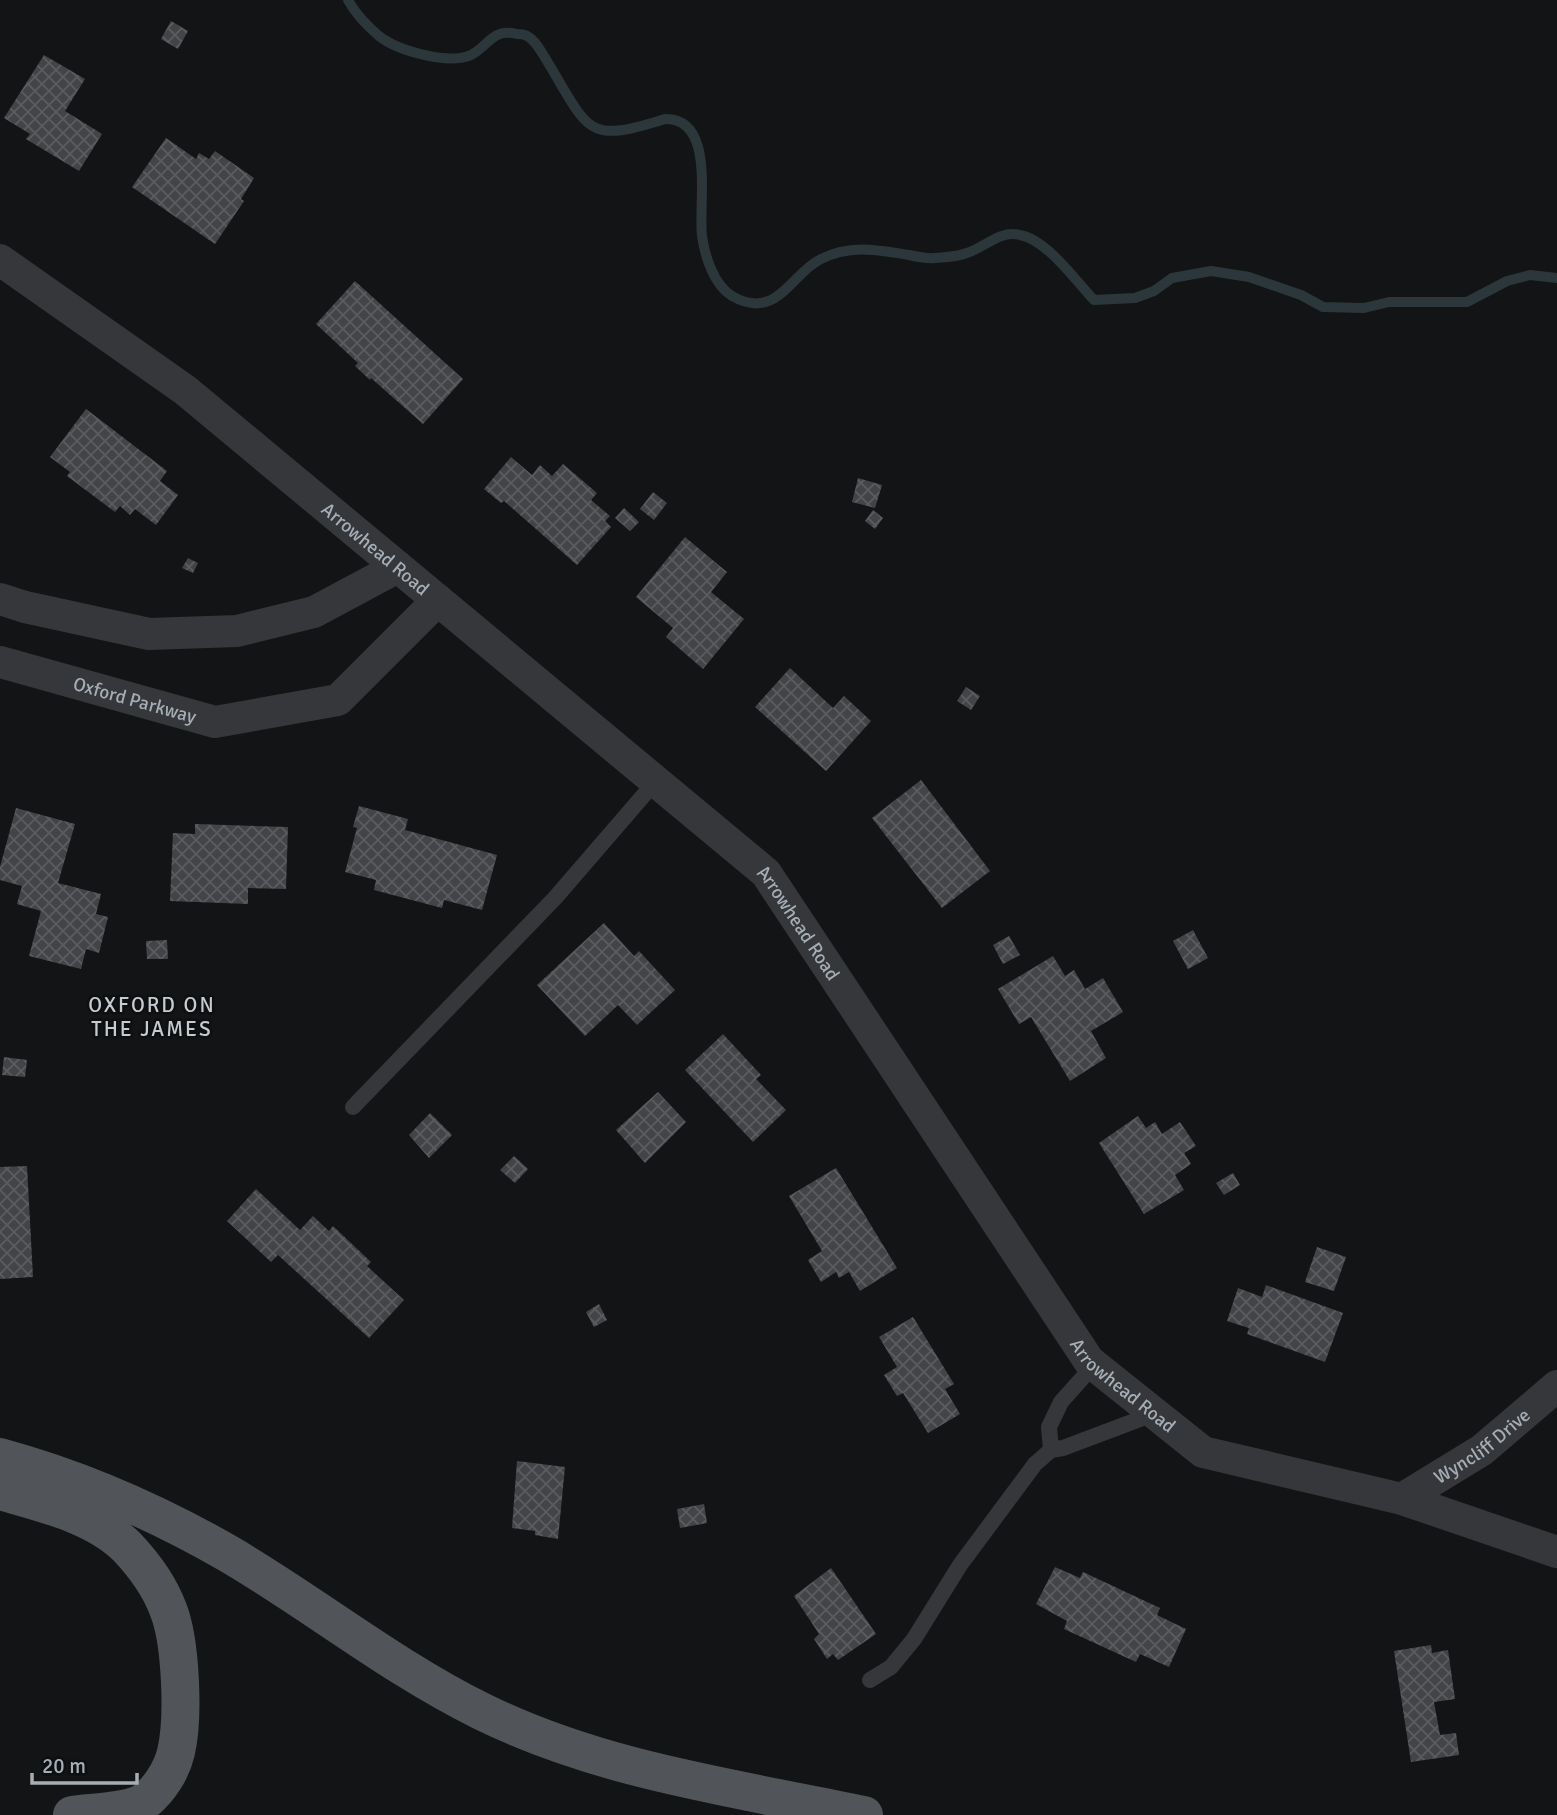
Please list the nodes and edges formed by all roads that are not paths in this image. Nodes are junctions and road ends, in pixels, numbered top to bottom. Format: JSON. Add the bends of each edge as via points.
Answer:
{"nodes":[{"id":1,"x":0,"y":260,"type":"edge"},
{"id":2,"x":398,"y":567,"type":"junction"},
{"id":3,"x":0,"y":599,"type":"edge"},
{"id":4,"x":438,"y":600,"type":"junction"},
{"id":5,"x":0,"y":662,"type":"edge"},
{"id":6,"x":656,"y":781,"type":"junction"},
{"id":7,"x":353,"y":1107,"type":"dead end"},
{"id":8,"x":1094,"y":1365,"type":"junction"},
{"id":9,"x":1557,"y":1386,"type":"edge"},
{"id":10,"x":1156,"y":1413,"type":"junction"},
{"id":11,"x":1051,"y":1450,"type":"junction"},
{"id":12,"x":0,"y":1457,"type":"edge"},
{"id":13,"x":0,"y":1491,"type":"edge"},
{"id":14,"x":1402,"y":1499,"type":"junction"},
{"id":15,"x":1557,"y":1552,"type":"edge"},
{"id":16,"x":870,"y":1681,"type":"dead end"},
{"id":17,"x":72,"y":1815,"type":"edge"},
{"id":18,"x":864,"y":1815,"type":"edge"}],
"edges":[{"from":1,"to":2,"type":"street","name":"Arrowhead Road","via":[[186,390]]},
{"from":2,"to":3,"type":"street","via":[[314,612],[237,631],[149,634]]},
{"from":2,"to":4,"type":"street","name":"Arrowhead Road"},
{"from":4,"to":5,"type":"street","name":"Oxford Parkway","via":[[338,700],[215,722]]},
{"from":4,"to":6,"type":"street","name":"Arrowhead Road"},
{"from":6,"to":7,"type":"lane","via":[[555,898]]},
{"from":6,"to":8,"type":"street","name":"Arrowhead Road","via":[[766,873]]},
{"from":8,"to":10,"type":"street","name":"Arrowhead Road"},
{"from":8,"to":11,"type":"lane","via":[[1061,1402],[1049,1427]]},
{"from":9,"to":14,"type":"street","name":"Wyncliff Drive","via":[[1482,1450]]},
{"from":10,"to":11,"type":"lane"},
{"from":10,"to":14,"type":"street","name":"Arrowhead Road","via":[[1203,1452]]},
{"from":11,"to":16,"type":"lane","via":[[1035,1464],[960,1565],[914,1639],[891,1667]]},
{"from":12,"to":18,"type":"main road","via":[[107,1492],[165,1519],[231,1556],[411,1674],[482,1712],[553,1742],[641,1769]]},
{"from":13,"to":17,"type":"main road","via":[[48,1505],[106,1531],[143,1565],[169,1611],[176,1644],[180,1722],[176,1753],[167,1775],[136,1806]]},
{"from":14,"to":15,"type":"street","name":"Arrowhead Road"}]}
